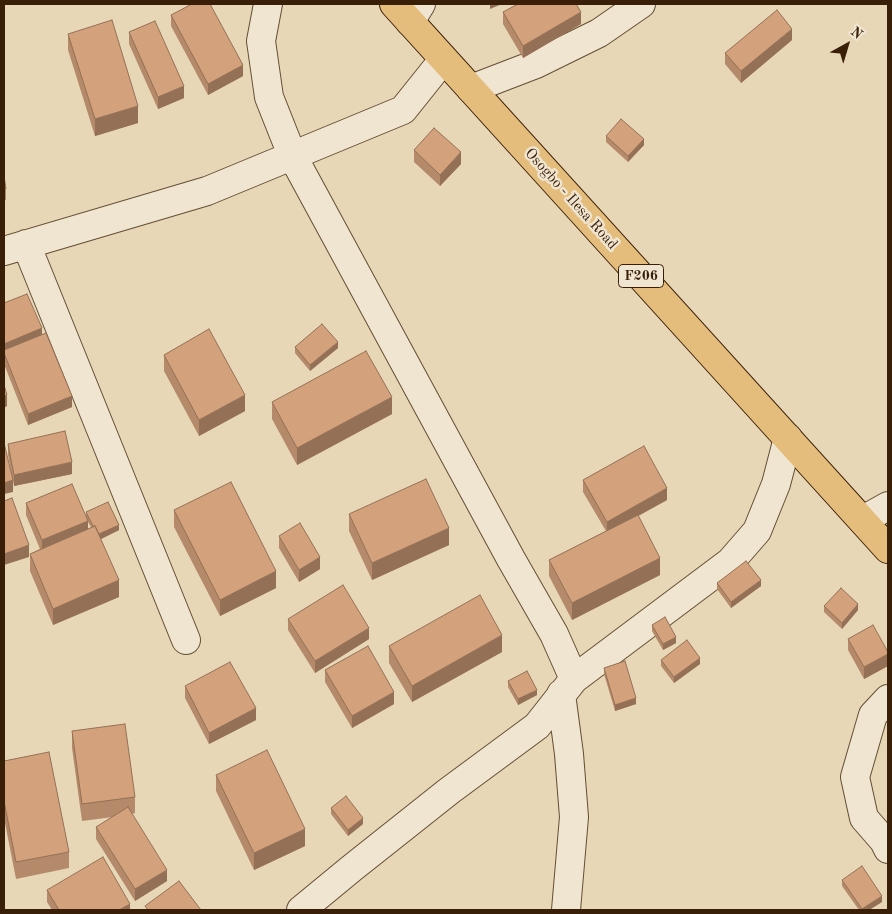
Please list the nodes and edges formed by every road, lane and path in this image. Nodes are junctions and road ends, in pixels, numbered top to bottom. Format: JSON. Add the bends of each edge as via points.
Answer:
{"nodes":[{"id":1,"x":268,"y":4,"type":"edge"},
{"id":2,"x":641,"y":4,"type":"edge"},
{"id":3,"x":408,"y":10,"type":"edge"},
{"id":4,"x":443,"y":60,"type":"junction"},
{"id":5,"x":471,"y":89,"type":"junction"},
{"id":6,"x":292,"y":155,"type":"junction"},
{"id":7,"x":15,"y":248,"type":"edge"},
{"id":8,"x":788,"y":438,"type":"junction"},
{"id":9,"x":888,"y":506,"type":"edge"},
{"id":10,"x":863,"y":520,"type":"junction"},
{"id":11,"x":888,"y":550,"type":"edge"},
{"id":12,"x":186,"y":640,"type":"dead end"},
{"id":13,"x":568,"y":686,"type":"junction"},
{"id":14,"x":888,"y":699,"type":"edge"},
{"id":15,"x":888,"y":849,"type":"edge"},
{"id":16,"x":301,"y":910,"type":"edge"},
{"id":17,"x":566,"y":910,"type":"edge"}],
"edges":[{"from":1,"to":6,"type":"street","via":[[261,41],[269,97]]},
{"from":2,"to":5,"type":"street","via":[[599,33],[536,64]]},
{"from":3,"to":4,"type":"main road","name":"Osogbo - Ilesa Road","number":"F206"},
{"from":4,"to":5,"type":"main road","name":"Osogbo - Ilesa Road","number":"F206"},
{"from":4,"to":6,"type":"street","via":[[403,110]]},
{"from":5,"to":8,"type":"main road","name":"Osogbo - Ilesa Road","number":"F206"},
{"from":6,"to":7,"type":"street","via":[[207,191]]},
{"from":6,"to":13,"type":"street","via":[[554,634]]},
{"from":7,"to":12,"type":"street"},
{"from":8,"to":10,"type":"main road","name":"Osogbo - Ilesa Road","number":"F206"},
{"from":8,"to":13,"type":"street","via":[[776,484],[757,531],[730,562]]},
{"from":9,"to":10,"type":"street"},
{"from":10,"to":11,"type":"main road","name":"Osogbo - Ilesa Road","number":"F206"},
{"from":13,"to":16,"type":"street","via":[[537,726],[434,803]]},
{"from":13,"to":17,"type":"street","via":[[574,817]]},
{"from":14,"to":15,"type":"street","via":[[873,715],[855,777],[864,818]]}]}
